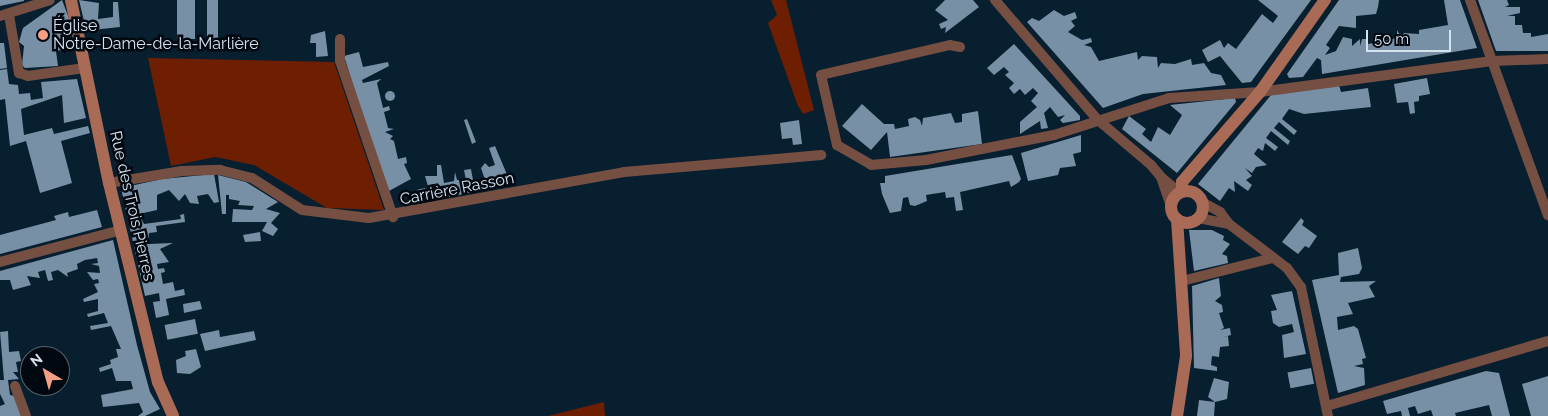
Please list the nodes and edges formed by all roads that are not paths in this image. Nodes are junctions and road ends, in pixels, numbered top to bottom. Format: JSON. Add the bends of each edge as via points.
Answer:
{"nodes":[{"id":1,"x":50,"y":0,"type":"edge"},
{"id":2,"x":71,"y":0,"type":"edge"},
{"id":3,"x":995,"y":0,"type":"edge"},
{"id":4,"x":1325,"y":0,"type":"edge"},
{"id":5,"x":1470,"y":0,"type":"edge"},
{"id":6,"x":4,"y":16,"type":"edge"},
{"id":7,"x":340,"y":39,"type":"dead end"},
{"id":8,"x":960,"y":47,"type":"dead end"},
{"id":9,"x":1548,"y":59,"type":"edge"},
{"id":10,"x":1492,"y":61,"type":"junction"},
{"id":11,"x":84,"y":68,"type":"junction"},
{"id":12,"x":1260,"y":92,"type":"junction"},
{"id":13,"x":1098,"y":120,"type":"junction"},
{"id":14,"x":821,"y":155,"type":"dead end"},
{"id":15,"x":1160,"y":177,"type":"junction"},
{"id":16,"x":109,"y":183,"type":"junction"},
{"id":17,"x":1185,"y":192,"type":"junction"},
{"id":18,"x":1202,"y":202,"type":"junction"},
{"id":19,"x":1171,"y":206,"type":"junction"},
{"id":20,"x":1548,"y":215,"type":"edge"},
{"id":21,"x":392,"y":216,"type":"junction"},
{"id":22,"x":1188,"y":220,"type":"junction"},
{"id":23,"x":1229,"y":224,"type":"junction"},
{"id":24,"x":121,"y":230,"type":"junction"},
{"id":25,"x":1272,"y":258,"type":"junction"},
{"id":26,"x":0,"y":262,"type":"edge"},
{"id":27,"x":1182,"y":281,"type":"junction"},
{"id":28,"x":1548,"y":341,"type":"edge"},
{"id":29,"x":15,"y":386,"type":"dead end"},
{"id":30,"x":1328,"y":411,"type":"edge"},
{"id":31,"x":26,"y":416,"type":"edge"},
{"id":32,"x":173,"y":416,"type":"edge"},
{"id":33,"x":1177,"y":416,"type":"edge"}],
"edges":[{"from":1,"to":6,"type":"street"},
{"from":2,"to":11,"type":"main road","name":"Rue des Trois Pierres"},
{"from":3,"to":13,"type":"street"},
{"from":4,"to":12,"type":"main road"},
{"from":5,"to":10,"type":"street"},
{"from":6,"to":11,"type":"street","via":[[19,73],[28,76]]},
{"from":7,"to":21,"type":"street","via":[[340,61]]},
{"from":8,"to":13,"type":"street","via":[[950,45],[821,75],[837,145],[871,165],[926,160],[1014,145]]},
{"from":9,"to":10,"type":"street"},
{"from":10,"to":12,"type":"street"},
{"from":10,"to":20,"type":"street"},
{"from":11,"to":16,"type":"main road","name":"Rue des Trois Pierres"},
{"from":12,"to":13,"type":"street","via":[[1169,98]]},
{"from":12,"to":17,"type":"main road","via":[[1198,167]]},
{"from":13,"to":15,"type":"street"},
{"from":14,"to":21,"type":"street","name":"Carrière Rasson","via":[[624,172]]},
{"from":15,"to":17,"type":"street"},
{"from":15,"to":19,"type":"street"},
{"from":16,"to":21,"type":"street","name":"Carrière Rasson","via":[[189,170],[220,170],[252,178],[302,210],[341,216]]},
{"from":16,"to":24,"type":"main road","name":"Rue des Trois Pierres"},
{"from":17,"to":18,"type":"main road"},
{"from":17,"to":19,"type":"main road"},
{"from":18,"to":22,"type":"main road"},
{"from":18,"to":23,"type":"street","via":[[1220,212]]},
{"from":19,"to":22,"type":"main road"},
{"from":22,"to":23,"type":"street"},
{"from":22,"to":27,"type":"main road","via":[[1180,238]]},
{"from":23,"to":25,"type":"street"},
{"from":24,"to":26,"type":"street"},
{"from":24,"to":32,"type":"main road","name":"Rue des Trois Pierres","via":[[158,382]]},
{"from":25,"to":27,"type":"street"},
{"from":25,"to":30,"type":"street","via":[[1287,268],[1301,287]]},
{"from":27,"to":33,"type":"main road","via":[[1186,356]]},
{"from":28,"to":30,"type":"street"},
{"from":29,"to":31,"type":"street"}]}
